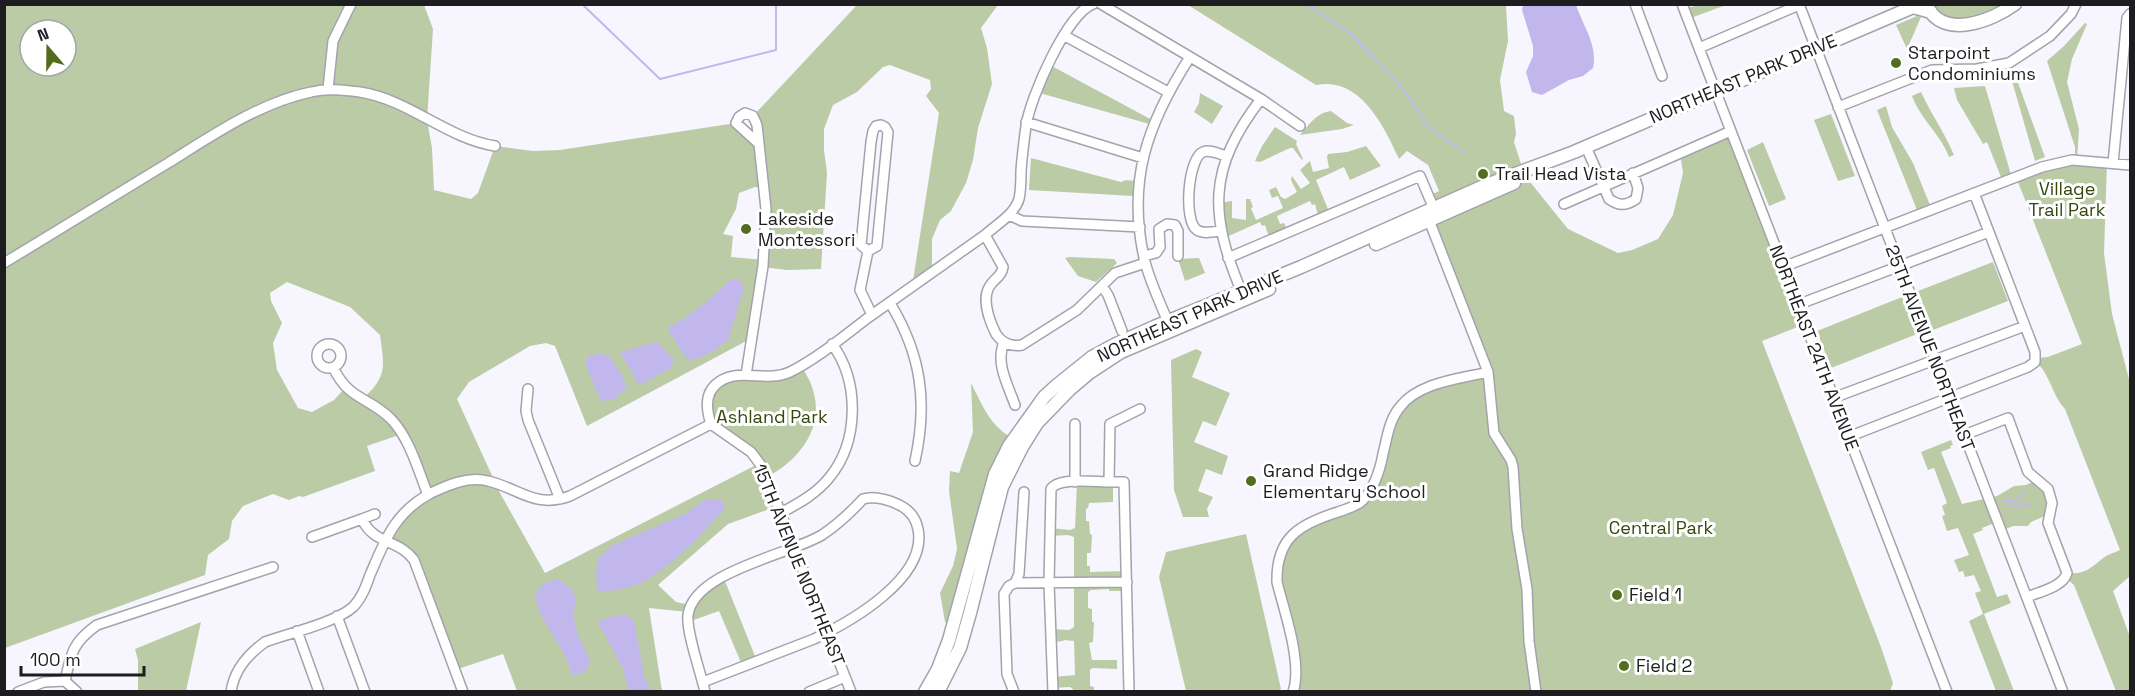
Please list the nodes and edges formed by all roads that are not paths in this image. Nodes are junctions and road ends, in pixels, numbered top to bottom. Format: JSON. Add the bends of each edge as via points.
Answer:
{"nodes":[{"id":1,"x":1093,"y":4,"type":"edge"},
{"id":2,"x":1101,"y":4,"type":"edge"},
{"id":3,"x":1635,"y":4,"type":"edge"},
{"id":4,"x":1682,"y":4,"type":"edge"},
{"id":5,"x":2015,"y":4,"type":"edge"},
{"id":6,"x":2076,"y":4,"type":"edge"},
{"id":7,"x":352,"y":5,"type":"edge"},
{"id":8,"x":1799,"y":5,"type":"edge"},
{"id":9,"x":1913,"y":6,"type":"edge"},
{"id":10,"x":1929,"y":8,"type":"edge"},
{"id":11,"x":2130,"y":14,"type":"edge"},
{"id":12,"x":1065,"y":36,"type":"junction"},
{"id":13,"x":1699,"y":48,"type":"junction"},
{"id":14,"x":1815,"y":49,"type":"junction"},
{"id":15,"x":1190,"y":57,"type":"junction"},
{"id":16,"x":1662,"y":76,"type":"dead end"},
{"id":17,"x":328,"y":89,"type":"junction"},
{"id":18,"x":1168,"y":92,"type":"junction"},
{"id":19,"x":1715,"y":92,"type":"junction"},
{"id":20,"x":1260,"y":99,"type":"junction"},
{"id":21,"x":1838,"y":108,"type":"junction"},
{"id":22,"x":1026,"y":123,"type":"junction"},
{"id":23,"x":1300,"y":126,"type":"dead end"},
{"id":24,"x":1731,"y":131,"type":"junction"},
{"id":25,"x":759,"y":143,"type":"dead end"},
{"id":26,"x":495,"y":146,"type":"dead end"},
{"id":27,"x":1580,"y":149,"type":"junction"},
{"id":28,"x":1226,"y":156,"type":"junction"},
{"id":29,"x":1143,"y":158,"type":"junction"},
{"id":30,"x":2113,"y":163,"type":"junction"},
{"id":31,"x":2130,"y":165,"type":"edge"},
{"id":32,"x":1633,"y":173,"type":"junction"},
{"id":33,"x":1603,"y":186,"type":"junction"},
{"id":34,"x":1974,"y":193,"type":"junction"},
{"id":35,"x":1564,"y":204,"type":"dead end"},
{"id":36,"x":1009,"y":215,"type":"junction"},
{"id":37,"x":1430,"y":215,"type":"junction"},
{"id":38,"x":1140,"y":227,"type":"junction"},
{"id":39,"x":1884,"y":228,"type":"junction"},
{"id":40,"x":1220,"y":231,"type":"junction"},
{"id":41,"x":1989,"y":232,"type":"junction"},
{"id":42,"x":985,"y":235,"type":"junction"},
{"id":43,"x":868,"y":251,"type":"junction"},
{"id":44,"x":1178,"y":256,"type":"dead end"},
{"id":45,"x":1228,"y":258,"type":"junction"},
{"id":46,"x":1145,"y":259,"type":"junction"},
{"id":47,"x":4,"y":263,"type":"edge"},
{"id":48,"x":1899,"y":266,"type":"junction"},
{"id":49,"x":1783,"y":267,"type":"junction"},
{"id":50,"x":1102,"y":286,"type":"junction"},
{"id":51,"x":1244,"y":296,"type":"junction"},
{"id":52,"x":890,"y":303,"type":"junction"},
{"id":53,"x":1797,"y":305,"type":"junction"},
{"id":54,"x":872,"y":315,"type":"junction"},
{"id":55,"x":1170,"y":326,"type":"junction"},
{"id":56,"x":2025,"y":326,"type":"junction"},
{"id":57,"x":1122,"y":331,"type":"dead end"},
{"id":58,"x":1004,"y":342,"type":"junction"},
{"id":59,"x":832,"y":344,"type":"junction"},
{"id":60,"x":1934,"y":360,"type":"junction"},
{"id":61,"x":333,"y":367,"type":"dead end"},
{"id":62,"x":1488,"y":372,"type":"junction"},
{"id":63,"x":746,"y":375,"type":"junction"},
{"id":64,"x":528,"y":389,"type":"dead end"},
{"id":65,"x":1833,"y":398,"type":"junction"},
{"id":66,"x":1949,"y":398,"type":"junction"},
{"id":67,"x":1015,"y":405,"type":"dead end"},
{"id":68,"x":1140,"y":409,"type":"dead end"},
{"id":69,"x":711,"y":424,"type":"junction"},
{"id":70,"x":1075,"y":424,"type":"dead end"},
{"id":71,"x":1964,"y":435,"type":"junction"},
{"id":72,"x":1848,"y":437,"type":"junction"},
{"id":73,"x":915,"y":461,"type":"dead end"},
{"id":74,"x":1076,"y":482,"type":"junction"},
{"id":75,"x":1109,"y":482,"type":"junction"},
{"id":76,"x":1024,"y":492,"type":"dead end"},
{"id":77,"x":428,"y":495,"type":"junction"},
{"id":78,"x":560,"y":499,"type":"junction"},
{"id":79,"x":781,"y":513,"type":"junction"},
{"id":80,"x":375,"y":514,"type":"dead end"},
{"id":81,"x":362,"y":519,"type":"junction"},
{"id":82,"x":312,"y":537,"type":"dead end"},
{"id":83,"x":385,"y":541,"type":"junction"},
{"id":84,"x":795,"y":547,"type":"junction"},
{"id":85,"x":273,"y":567,"type":"dead end"},
{"id":86,"x":1127,"y":582,"type":"junction"},
{"id":87,"x":1015,"y":583,"type":"junction"},
{"id":88,"x":1049,"y":583,"type":"junction"},
{"id":89,"x":2027,"y":597,"type":"junction"},
{"id":90,"x":338,"y":616,"type":"junction"},
{"id":91,"x":297,"y":631,"type":"junction"},
{"id":92,"x":828,"y":632,"type":"junction"},
{"id":93,"x":845,"y":677,"type":"junction"},
{"id":94,"x":65,"y":681,"type":"junction"},
{"id":95,"x":704,"y":687,"type":"edge"},
{"id":96,"x":18,"y":692,"type":"edge"},
{"id":97,"x":77,"y":692,"type":"edge"},
{"id":98,"x":231,"y":692,"type":"edge"},
{"id":99,"x":319,"y":692,"type":"edge"},
{"id":100,"x":365,"y":692,"type":"edge"},
{"id":101,"x":463,"y":692,"type":"edge"},
{"id":102,"x":809,"y":692,"type":"edge"},
{"id":103,"x":851,"y":692,"type":"edge"},
{"id":104,"x":925,"y":692,"type":"edge"},
{"id":105,"x":938,"y":692,"type":"edge"},
{"id":106,"x":1014,"y":692,"type":"edge"},
{"id":107,"x":1053,"y":692,"type":"edge"},
{"id":108,"x":1129,"y":692,"type":"edge"},
{"id":109,"x":1293,"y":692,"type":"edge"},
{"id":110,"x":1536,"y":692,"type":"edge"},
{"id":111,"x":1947,"y":692,"type":"edge"},
{"id":112,"x":2063,"y":692,"type":"edge"}],
"edges":[{"from":1,"to":12,"type":"street","via":[[1082,10]]},
{"from":2,"to":15,"type":"street"},
{"from":3,"to":16,"type":"street"},
{"from":4,"to":13,"type":"street","name":"NORTHEAST 24TH AVENUE"},
{"from":5,"to":10,"type":"street","name":"NORTHEAST PARK DRIVE","via":[[1994,18],[1969,24],[1948,24],[1935,18]]},
{"from":6,"to":21,"type":"street","via":[[2050,36],[2009,63],[1977,69],[1932,70]]},
{"from":7,"to":17,"type":"street","via":[[333,41]]},
{"from":8,"to":13,"type":"street"},
{"from":8,"to":14,"type":"street","name":"25TH AVENUE NORTHEAST"},
{"from":9,"to":10,"type":"street","name":"NORTHEAST PARK DRIVE"},
{"from":9,"to":14,"type":"street","name":"NORTHEAST PARK DRIVE"},
{"from":11,"to":30,"type":"street"},
{"from":12,"to":18,"type":"street"},
{"from":12,"to":22,"type":"street","via":[[1041,79]]},
{"from":13,"to":19,"type":"street","name":"NORTHEAST 24TH AVENUE"},
{"from":14,"to":19,"type":"street","name":"NORTHEAST PARK DRIVE"},
{"from":14,"to":21,"type":"street","name":"25TH AVENUE NORTHEAST"},
{"from":15,"to":18,"type":"street"},
{"from":15,"to":20,"type":"street"},
{"from":17,"to":26,"type":"street","via":[[380,96],[460,136]]},
{"from":17,"to":47,"type":"street","via":[[274,103],[228,126]]},
{"from":18,"to":29,"type":"street"},
{"from":19,"to":24,"type":"street","name":"NORTHEAST 24TH AVENUE"},
{"from":19,"to":27,"type":"street","name":"NORTHEAST PARK DRIVE"},
{"from":20,"to":23,"type":"street"},
{"from":20,"to":28,"type":"street","via":[[1237,131]]},
{"from":21,"to":39,"type":"street","name":"25TH AVENUE NORTHEAST"},
{"from":22,"to":29,"type":"street"},
{"from":22,"to":36,"type":"street","via":[[1019,198]]},
{"from":24,"to":32,"type":"street"},
{"from":24,"to":49,"type":"street","name":"NORTHEAST 24TH AVENUE"},
{"from":25,"to":63,"type":"street","via":[[766,209],[765,249]]},
{"from":27,"to":33,"type":"street"},
{"from":27,"to":37,"type":"street","name":"NORTHEAST PARK DRIVE","via":[[1517,181]]},
{"from":28,"to":40,"type":"street","via":[[1218,203]]},
{"from":28,"to":40,"type":"street","via":[[1200,153],[1193,165],[1189,191],[1191,224],[1203,232]]},
{"from":29,"to":38,"type":"street"},
{"from":30,"to":31,"type":"street"},
{"from":30,"to":34,"type":"street","via":[[2063,161]]},
{"from":32,"to":33,"type":"street"},
{"from":32,"to":33,"type":"street","via":[[1638,193],[1636,199],[1625,205],[1610,198]]},
{"from":33,"to":35,"type":"street"},
{"from":34,"to":39,"type":"street"},
{"from":34,"to":41,"type":"street"},
{"from":36,"to":38,"type":"street","via":[[1022,221]]},
{"from":36,"to":42,"type":"street"},
{"from":37,"to":45,"type":"street","via":[[1420,176]]},
{"from":37,"to":51,"type":"street","name":"NORTHEAST PARK DRIVE"},
{"from":37,"to":62,"type":"street"},
{"from":38,"to":46,"type":"street"},
{"from":39,"to":48,"type":"street","name":"25TH AVENUE NORTHEAST"},
{"from":39,"to":49,"type":"street"},
{"from":40,"to":45,"type":"street"},
{"from":41,"to":48,"type":"street"},
{"from":41,"to":56,"type":"street"},
{"from":42,"to":52,"type":"street"},
{"from":42,"to":58,"type":"street","via":[[1003,267],[988,288],[986,299],[993,329]]},
{"from":43,"to":43,"type":"street","via":[[877,246],[888,132],[881,125],[873,131],[871,142],[861,245]]},
{"from":43,"to":54,"type":"street","via":[[860,290]]},
{"from":44,"to":46,"type":"street","via":[[1178,231],[1175,225],[1167,224],[1159,229],[1160,247]]},
{"from":45,"to":51,"type":"street"},
{"from":46,"to":50,"type":"street","via":[[1120,271]]},
{"from":46,"to":55,"type":"street"},
{"from":48,"to":53,"type":"street"},
{"from":48,"to":60,"type":"street","name":"25TH AVENUE NORTHEAST"},
{"from":49,"to":53,"type":"street","name":"NORTHEAST 24TH AVENUE"},
{"from":50,"to":57,"type":"street"},
{"from":50,"to":58,"type":"street","via":[[1077,310],[1022,345]]},
{"from":51,"to":55,"type":"street","name":"NORTHEAST PARK DRIVE"},
{"from":52,"to":54,"type":"street"},
{"from":52,"to":73,"type":"street","via":[[902,323],[920,378],[921,434]]},
{"from":53,"to":65,"type":"street","name":"NORTHEAST 24TH AVENUE"},
{"from":54,"to":59,"type":"street"},
{"from":55,"to":104,"type":"street","name":"NORTHEAST PARK DRIVE","via":[[1116,344],[1073,371],[1044,397],[1014,438],[995,474],[949,640]]},
{"from":55,"to":105,"type":"street","name":"NORTHEAST PARK DRIVE","via":[[1089,373],[1037,423],[1002,487],[960,648]]},
{"from":56,"to":60,"type":"street"},
{"from":56,"to":66,"type":"street","via":[[2035,362]]},
{"from":58,"to":67,"type":"street","via":[[1000,359]]},
{"from":59,"to":63,"type":"street","via":[[790,372]]},
{"from":59,"to":79,"type":"street","via":[[847,372],[852,394],[848,442],[829,478],[804,500]]},
{"from":60,"to":65,"type":"street"},
{"from":60,"to":66,"type":"street","name":"25TH AVENUE NORTHEAST"},
{"from":61,"to":77,"type":"street","via":[[345,388],[393,422]]},
{"from":62,"to":109,"type":"street","via":[[1423,389],[1400,406],[1369,493],[1358,504],[1307,523],[1284,547],[1277,582],[1295,657],[1297,675]]},
{"from":62,"to":110,"type":"street","via":[[1492,427],[1513,467]]},
{"from":63,"to":69,"type":"street","via":[[726,378],[712,389],[707,406]]},
{"from":64,"to":78,"type":"street","via":[[528,420]]},
{"from":65,"to":72,"type":"street","name":"NORTHEAST 24TH AVENUE"},
{"from":66,"to":71,"type":"street","name":"25TH AVENUE NORTHEAST"},
{"from":66,"to":72,"type":"street"},
{"from":68,"to":75,"type":"street","via":[[1110,424]]},
{"from":69,"to":78,"type":"street"},
{"from":69,"to":79,"type":"street","name":"15TH AVENUE NORTHEAST","via":[[757,459]]},
{"from":70,"to":74,"type":"street"},
{"from":71,"to":89,"type":"street","name":"25TH AVENUE NORTHEAST"},
{"from":71,"to":89,"type":"street","via":[[2008,418],[2028,472],[2048,489],[2052,503],[2048,523],[2067,573],[2059,584]]},
{"from":72,"to":111,"type":"street","name":"NORTHEAST 24TH AVENUE"},
{"from":74,"to":75,"type":"street"},
{"from":74,"to":88,"type":"street","via":[[1057,483],[1051,489]]},
{"from":75,"to":86,"type":"street","via":[[1124,482]]},
{"from":76,"to":87,"type":"street"},
{"from":77,"to":78,"type":"street","via":[[455,483],[486,480],[531,499]]},
{"from":77,"to":83,"type":"street","via":[[396,520]]},
{"from":79,"to":84,"type":"street","name":"15TH AVENUE NORTHEAST"},
{"from":80,"to":81,"type":"street"},
{"from":81,"to":82,"type":"street"},
{"from":81,"to":83,"type":"street","via":[[369,531]]},
{"from":83,"to":90,"type":"street","via":[[358,601]]},
{"from":83,"to":101,"type":"street","via":[[404,549],[414,560]]},
{"from":84,"to":92,"type":"street","name":"15TH AVENUE NORTHEAST"},
{"from":84,"to":92,"type":"street","via":[[822,535],[870,497],[901,506],[917,524],[917,549],[906,571],[880,598]]},
{"from":84,"to":95,"type":"street","via":[[723,576],[696,599],[688,612],[688,626]]},
{"from":85,"to":94,"type":"street","via":[[98,625],[84,634],[71,652]]},
{"from":86,"to":88,"type":"street"},
{"from":86,"to":108,"type":"street"},
{"from":87,"to":88,"type":"street"},
{"from":87,"to":106,"type":"street","via":[[1004,594],[1007,674]]},
{"from":88,"to":107,"type":"street"},
{"from":89,"to":112,"type":"street","name":"25TH AVENUE NORTHEAST"},
{"from":90,"to":91,"type":"street"},
{"from":90,"to":100,"type":"street"},
{"from":91,"to":98,"type":"street","via":[[255,649],[238,669]]},
{"from":91,"to":99,"type":"street"},
{"from":92,"to":93,"type":"street","name":"15TH AVENUE NORTHEAST"},
{"from":92,"to":95,"type":"street"},
{"from":93,"to":102,"type":"street"},
{"from":93,"to":103,"type":"street","name":"15TH AVENUE NORTHEAST"},
{"from":94,"to":96,"type":"street","via":[[44,682]]},
{"from":94,"to":97,"type":"street"}]}
